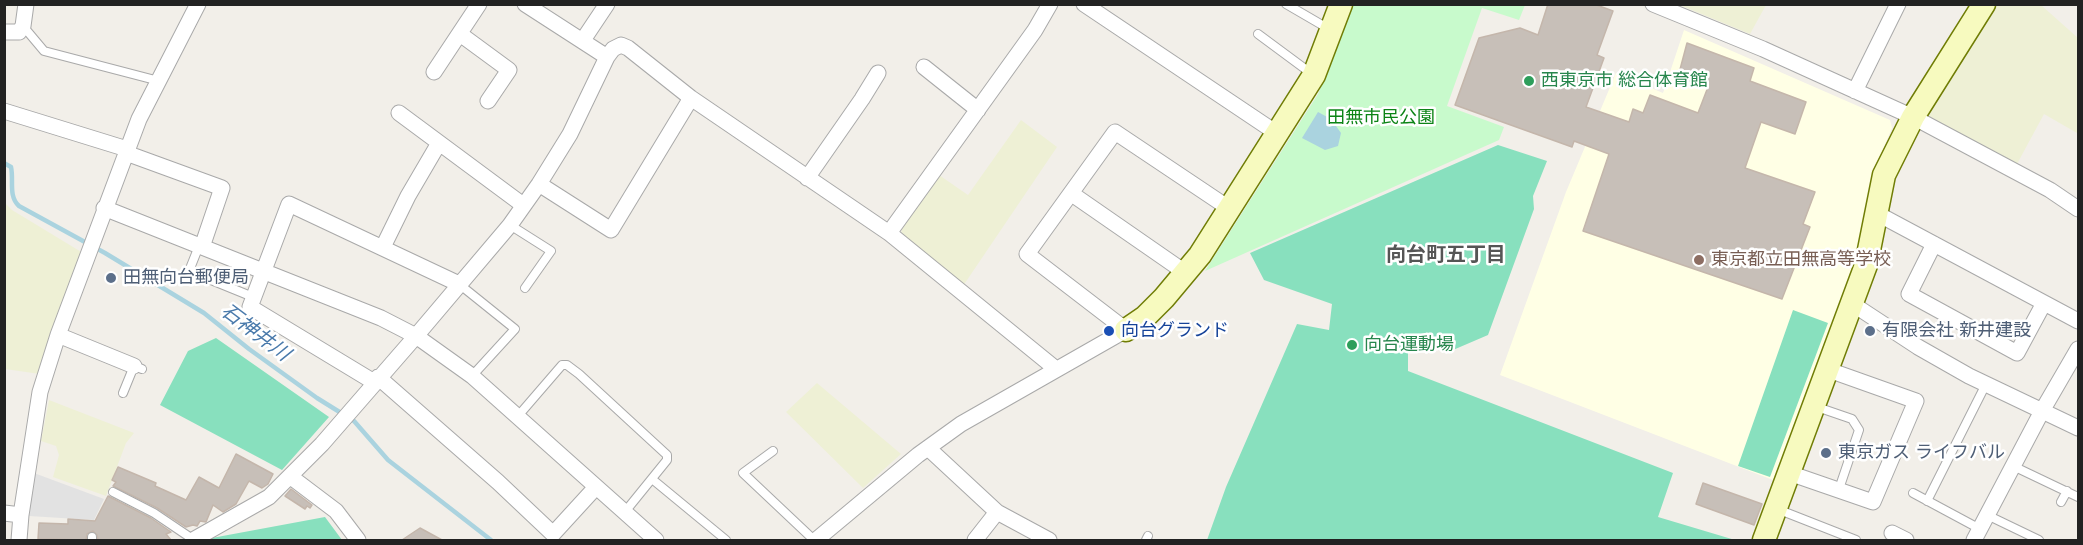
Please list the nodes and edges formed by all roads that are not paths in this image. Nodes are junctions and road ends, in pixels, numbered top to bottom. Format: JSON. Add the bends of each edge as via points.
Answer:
{"nodes":[{"id":1,"x":26,"y":4,"type":"edge"},
{"id":2,"x":198,"y":4,"type":"edge"},
{"id":3,"x":479,"y":4,"type":"edge"},
{"id":4,"x":525,"y":4,"type":"edge"},
{"id":5,"x":607,"y":4,"type":"edge"},
{"id":6,"x":1050,"y":4,"type":"edge"},
{"id":7,"x":1084,"y":4,"type":"edge"},
{"id":8,"x":1286,"y":4,"type":"edge"},
{"id":9,"x":1341,"y":4,"type":"edge"},
{"id":10,"x":1653,"y":4,"type":"edge"},
{"id":11,"x":1898,"y":4,"type":"edge"},
{"id":12,"x":1984,"y":4,"type":"edge"},
{"id":13,"x":23,"y":26,"type":"junction"},
{"id":14,"x":1332,"y":31,"type":"junction"},
{"id":15,"x":4,"y":32,"type":"edge"},
{"id":16,"x":460,"y":34,"type":"junction"},
{"id":17,"x":1258,"y":34,"type":"dead end"},
{"id":18,"x":583,"y":40,"type":"junction"},
{"id":19,"x":607,"y":57,"type":"junction"},
{"id":20,"x":924,"y":67,"type":"dead end"},
{"id":21,"x":434,"y":72,"type":"dead end"},
{"id":22,"x":878,"y":73,"type":"dead end"},
{"id":23,"x":1314,"y":75,"type":"junction"},
{"id":24,"x":159,"y":81,"type":"junction"},
{"id":25,"x":1855,"y":91,"type":"junction"},
{"id":26,"x":691,"y":98,"type":"junction"},
{"id":27,"x":488,"y":101,"type":"dead end"},
{"id":28,"x":978,"y":110,"type":"junction"},
{"id":29,"x":4,"y":111,"type":"edge"},
{"id":30,"x":399,"y":113,"type":"dead end"},
{"id":31,"x":1913,"y":117,"type":"junction"},
{"id":32,"x":1278,"y":134,"type":"junction"},
{"id":33,"x":439,"y":143,"type":"junction"},
{"id":34,"x":127,"y":151,"type":"junction"},
{"id":35,"x":807,"y":178,"type":"junction"},
{"id":36,"x":539,"y":184,"type":"junction"},
{"id":37,"x":1072,"y":194,"type":"junction"},
{"id":38,"x":523,"y":205,"type":"junction"},
{"id":39,"x":105,"y":208,"type":"junction"},
{"id":40,"x":2079,"y":209,"type":"edge"},
{"id":41,"x":1230,"y":210,"type":"junction"},
{"id":42,"x":1876,"y":213,"type":"junction"},
{"id":43,"x":510,"y":225,"type":"junction"},
{"id":44,"x":889,"y":233,"type":"junction"},
{"id":45,"x":1934,"y":244,"type":"junction"},
{"id":46,"x":200,"y":246,"type":"junction"},
{"id":47,"x":383,"y":247,"type":"junction"},
{"id":48,"x":264,"y":271,"type":"junction"},
{"id":49,"x":1186,"y":273,"type":"junction"},
{"id":50,"x":459,"y":284,"type":"junction"},
{"id":51,"x":525,"y":288,"type":"dead end"},
{"id":52,"x":253,"y":297,"type":"junction"},
{"id":53,"x":1851,"y":303,"type":"junction"},
{"id":54,"x":2044,"y":303,"type":"junction"},
{"id":55,"x":2079,"y":321,"type":"edge"},
{"id":56,"x":1126,"y":330,"type":"junction"},
{"id":57,"x":58,"y":335,"type":"junction"},
{"id":58,"x":416,"y":336,"type":"junction"},
{"id":59,"x":2079,"y":349,"type":"edge"},
{"id":60,"x":138,"y":367,"type":"joint"},
{"id":61,"x":1056,"y":369,"type":"junction"},
{"id":62,"x":1826,"y":369,"type":"junction"},
{"id":63,"x":472,"y":376,"type":"junction"},
{"id":64,"x":376,"y":380,"type":"junction"},
{"id":65,"x":1986,"y":384,"type":"junction"},
{"id":66,"x":123,"y":393,"type":"dead end"},
{"id":67,"x":1813,"y":405,"type":"junction"},
{"id":68,"x":2042,"y":411,"type":"junction"},
{"id":69,"x":518,"y":416,"type":"junction"},
{"id":70,"x":2079,"y":428,"type":"edge"},
{"id":71,"x":928,"y":448,"type":"junction"},
{"id":72,"x":773,"y":451,"type":"dead end"},
{"id":73,"x":2013,"y":466,"type":"junction"},
{"id":74,"x":1789,"y":473,"type":"junction"},
{"id":75,"x":291,"y":477,"type":"junction"},
{"id":76,"x":652,"y":479,"type":"junction"},
{"id":77,"x":596,"y":487,"type":"junction"},
{"id":78,"x":1839,"y":489,"type":"junction"},
{"id":79,"x":2067,"y":491,"type":"junction"},
{"id":80,"x":113,"y":492,"type":"dead end"},
{"id":81,"x":1912,"y":494,"type":"dead end"},
{"id":82,"x":2079,"y":497,"type":"edge"},
{"id":83,"x":1927,"y":501,"type":"junction"},
{"id":84,"x":2061,"y":502,"type":"dead end"},
{"id":85,"x":1776,"y":509,"type":"junction"},
{"id":86,"x":997,"y":512,"type":"junction"},
{"id":87,"x":4,"y":513,"type":"edge"},
{"id":88,"x":624,"y":513,"type":"junction"},
{"id":89,"x":21,"y":514,"type":"junction"},
{"id":90,"x":1987,"y":515,"type":"junction"},
{"id":91,"x":1892,"y":533,"type":"dead end"},
{"id":92,"x":1977,"y":535,"type":"edge"},
{"id":93,"x":19,"y":540,"type":"edge"},
{"id":94,"x":194,"y":540,"type":"edge"},
{"id":95,"x":358,"y":540,"type":"edge"},
{"id":96,"x":656,"y":540,"type":"edge"},
{"id":97,"x":726,"y":540,"type":"edge"},
{"id":98,"x":815,"y":540,"type":"edge"},
{"id":99,"x":975,"y":540,"type":"edge"},
{"id":100,"x":1048,"y":540,"type":"edge"},
{"id":101,"x":1764,"y":540,"type":"edge"},
{"id":102,"x":1856,"y":540,"type":"edge"},
{"id":103,"x":1906,"y":540,"type":"edge"},
{"id":104,"x":2039,"y":540,"type":"edge"}],
"edges":[{"from":1,"to":13,"type":"street"},
{"from":2,"to":24,"type":"street"},
{"from":3,"to":16,"type":"street"},
{"from":4,"to":18,"type":"street"},
{"from":5,"to":18,"type":"street"},
{"from":6,"to":28,"type":"street"},
{"from":7,"to":32,"type":"street"},
{"from":8,"to":14,"type":"lane"},
{"from":9,"to":14,"type":"street"},
{"from":10,"to":25,"type":"street"},
{"from":11,"to":25,"type":"street"},
{"from":12,"to":31,"type":"street"},
{"from":13,"to":15,"type":"street","via":[[19,32]]},
{"from":13,"to":24,"type":"lane","via":[[44,51]]},
{"from":14,"to":23,"type":"street"},
{"from":16,"to":21,"type":"street"},
{"from":16,"to":27,"type":"street","via":[[509,70]]},
{"from":17,"to":23,"type":"lane"},
{"from":18,"to":19,"type":"street"},
{"from":19,"to":26,"type":"street","via":[[621,45],[628,48]]},
{"from":19,"to":36,"type":"street","via":[[570,134]]},
{"from":20,"to":28,"type":"street"},
{"from":22,"to":35,"type":"street"},
{"from":23,"to":32,"type":"street"},
{"from":24,"to":34,"type":"street"},
{"from":25,"to":31,"type":"street"},
{"from":26,"to":35,"type":"street"},
{"from":26,"to":36,"type":"street","via":[[611,230]]},
{"from":28,"to":44,"type":"street"},
{"from":29,"to":34,"type":"street"},
{"from":30,"to":33,"type":"street"},
{"from":31,"to":40,"type":"street"},
{"from":31,"to":42,"type":"street","via":[[1884,175]]},
{"from":32,"to":41,"type":"street"},
{"from":33,"to":38,"type":"street"},
{"from":33,"to":47,"type":"street"},
{"from":34,"to":39,"type":"street"},
{"from":34,"to":46,"type":"street","via":[[222,188]]},
{"from":35,"to":44,"type":"street"},
{"from":36,"to":38,"type":"street"},
{"from":37,"to":41,"type":"street","via":[[1115,132]]},
{"from":37,"to":49,"type":"street"},
{"from":37,"to":56,"type":"street","via":[[1027,254]]},
{"from":38,"to":43,"type":"street"},
{"from":39,"to":46,"type":"street"},
{"from":39,"to":57,"type":"street"},
{"from":41,"to":49,"type":"street"},
{"from":42,"to":45,"type":"street"},
{"from":42,"to":53,"type":"street","via":[[1866,265]]},
{"from":43,"to":50,"type":"street"},
{"from":43,"to":51,"type":"lane","via":[[551,251]]},
{"from":44,"to":61,"type":"street"},
{"from":45,"to":54,"type":"street"},
{"from":45,"to":54,"type":"street","via":[[1909,294],[2017,353]]},
{"from":46,"to":48,"type":"street"},
{"from":46,"to":52,"type":"lane","via":[[189,271]]},
{"from":47,"to":48,"type":"street","via":[[289,204]]},
{"from":47,"to":50,"type":"street"},
{"from":48,"to":52,"type":"street"},
{"from":48,"to":58,"type":"street"},
{"from":49,"to":56,"type":"street"},
{"from":50,"to":58,"type":"street"},
{"from":50,"to":63,"type":"lane","via":[[515,329]]},
{"from":52,"to":64,"type":"street","via":[[250,307]]},
{"from":53,"to":62,"type":"street"},
{"from":53,"to":65,"type":"street","via":[[1918,347]]},
{"from":54,"to":55,"type":"street"},
{"from":56,"to":61,"type":"street"},
{"from":57,"to":60,"type":"street"},
{"from":57,"to":89,"type":"street","via":[[40,392]]},
{"from":58,"to":63,"type":"street"},
{"from":58,"to":64,"type":"street"},
{"from":59,"to":68,"type":"street"},
{"from":60,"to":66,"type":"lane"},
{"from":61,"to":71,"type":"street","via":[[961,424]]},
{"from":62,"to":67,"type":"street"},
{"from":62,"to":78,"type":"street","via":[[1916,400],[1873,502]]},
{"from":63,"to":69,"type":"street"},
{"from":64,"to":75,"type":"street"},
{"from":64,"to":77,"type":"street","via":[[554,534]]},
{"from":65,"to":68,"type":"street"},
{"from":65,"to":83,"type":"lane"},
{"from":67,"to":74,"type":"street"},
{"from":67,"to":78,"type":"lane","via":[[1852,419],[1859,430]]},
{"from":68,"to":70,"type":"street"},
{"from":68,"to":73,"type":"street"},
{"from":69,"to":76,"type":"lane","via":[[562,365],[567,365],[667,455]]},
{"from":69,"to":77,"type":"street"},
{"from":71,"to":86,"type":"street"},
{"from":71,"to":98,"type":"street"},
{"from":72,"to":98,"type":"lane","via":[[743,473]]},
{"from":73,"to":79,"type":"lane"},
{"from":73,"to":90,"type":"street"},
{"from":74,"to":78,"type":"street"},
{"from":74,"to":85,"type":"street"},
{"from":75,"to":94,"type":"street","via":[[269,497]]},
{"from":75,"to":95,"type":"street","via":[[336,511]]},
{"from":76,"to":88,"type":"lane"},
{"from":76,"to":97,"type":"lane"},
{"from":77,"to":88,"type":"street"},
{"from":79,"to":82,"type":"lane"},
{"from":79,"to":84,"type":"lane"},
{"from":80,"to":94,"type":"lane"},
{"from":81,"to":83,"type":"lane"},
{"from":83,"to":92,"type":"lane"},
{"from":85,"to":101,"type":"street"},
{"from":85,"to":102,"type":"lane"},
{"from":86,"to":99,"type":"street"},
{"from":86,"to":100,"type":"street"},
{"from":87,"to":89,"type":"street"},
{"from":88,"to":96,"type":"street"},
{"from":89,"to":93,"type":"street"},
{"from":90,"to":92,"type":"street"},
{"from":90,"to":104,"type":"lane"},
{"from":91,"to":103,"type":"street"}]}
